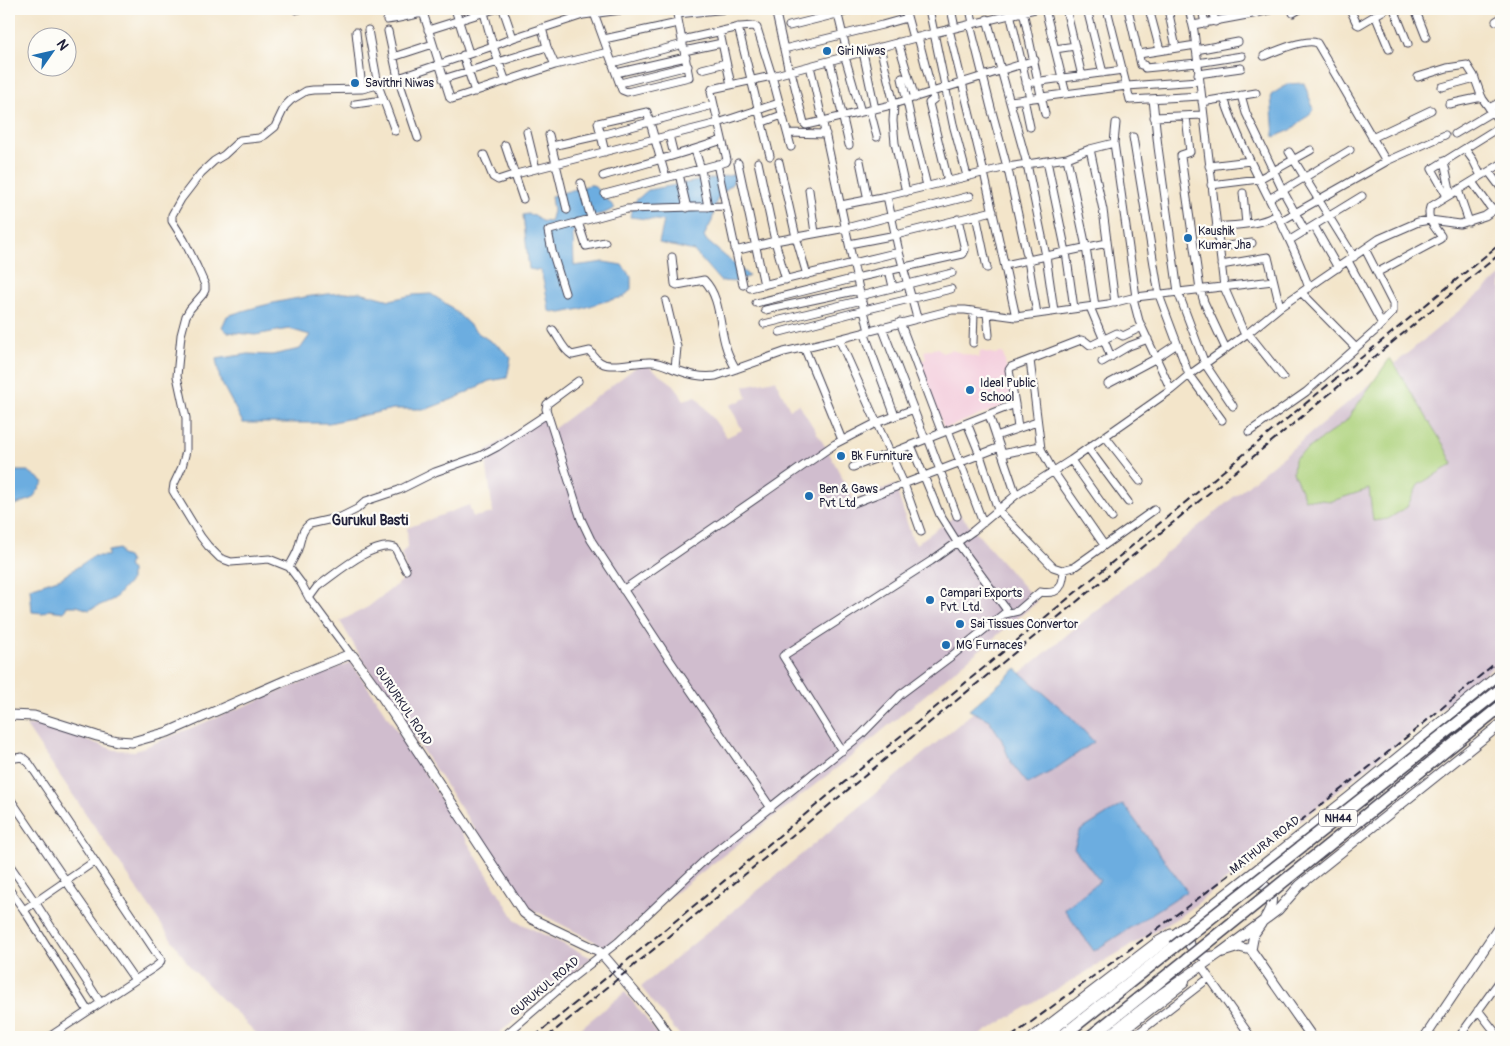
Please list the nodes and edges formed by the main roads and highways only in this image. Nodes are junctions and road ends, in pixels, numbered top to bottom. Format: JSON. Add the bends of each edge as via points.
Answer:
{"nodes":[{"id":1,"x":1501,"y":689,"type":"edge"},
{"id":2,"x":1501,"y":706,"type":"edge"},
{"id":3,"x":1061,"y":1037,"type":"edge"},
{"id":4,"x":1090,"y":1037,"type":"edge"}],
"edges":[{"from":1,"to":3,"type":"highway","name":"MATHURA ROAD","number":"NH44","bridge":true},
{"from":2,"to":4,"type":"highway","number":"NH44","bridge":true}]}
